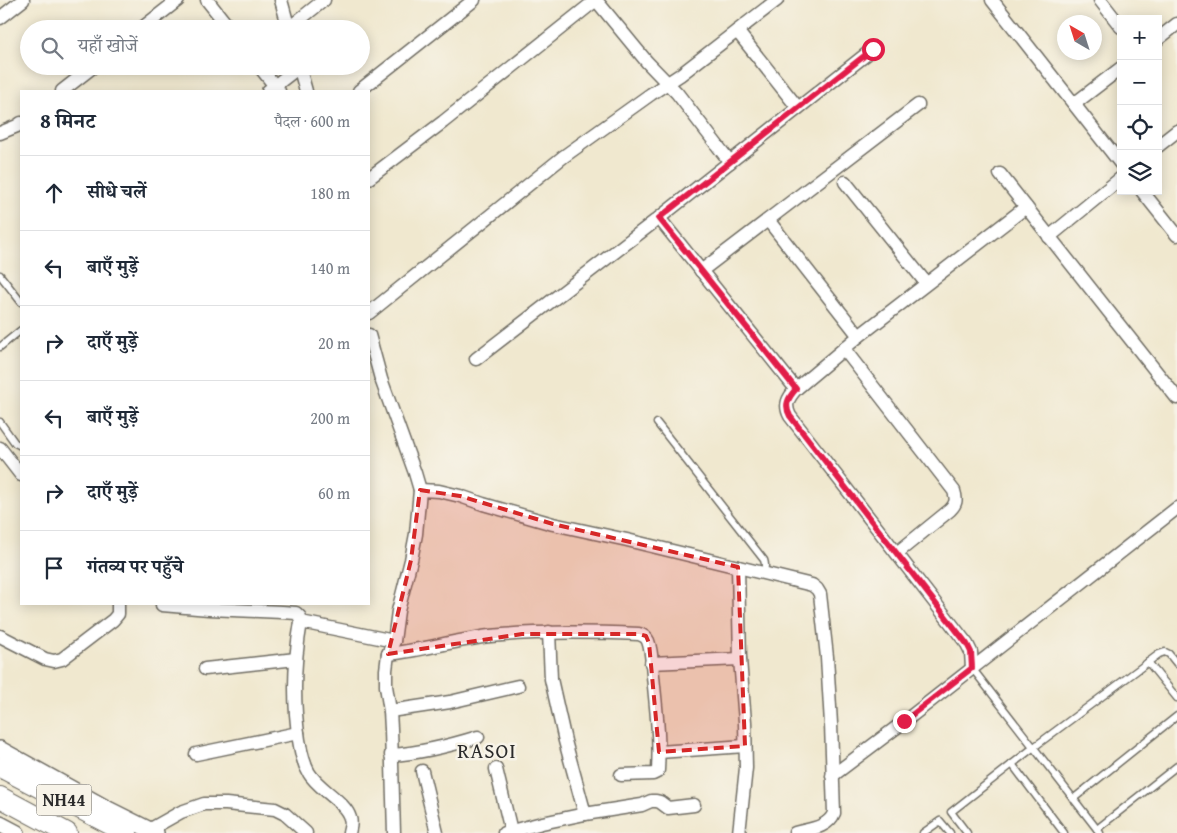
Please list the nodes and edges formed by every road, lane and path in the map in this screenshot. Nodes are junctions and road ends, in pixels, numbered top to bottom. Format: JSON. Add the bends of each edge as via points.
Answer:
{"nodes":[{"id":1,"x":23,"y":0,"type":"edge"},
{"id":2,"x":178,"y":0,"type":"edge"},
{"id":3,"x":207,"y":0,"type":"edge"},
{"id":4,"x":281,"y":0,"type":"edge"},
{"id":5,"x":324,"y":0,"type":"edge"},
{"id":6,"x":474,"y":0,"type":"edge"},
{"id":7,"x":596,"y":0,"type":"edge"},
{"id":8,"x":777,"y":0,"type":"edge"},
{"id":9,"x":992,"y":0,"type":"edge"},
{"id":10,"x":1100,"y":0,"type":"edge"},
{"id":11,"x":0,"y":18,"type":"edge"},
{"id":12,"x":152,"y":20,"type":"edge"},
{"id":13,"x":223,"y":20,"type":"edge"},
{"id":14,"x":287,"y":20,"type":"edge"},
{"id":15,"x":299,"y":20,"type":"edge"},
{"id":16,"x":1117,"y":22,"type":"edge"},
{"id":17,"x":1177,"y":24,"type":"edge"},
{"id":18,"x":736,"y":31,"type":"junction"},
{"id":19,"x":1162,"y":36,"type":"edge"},
{"id":20,"x":873,"y":49,"type":"dead end"},
{"id":21,"x":1117,"y":71,"type":"edge"},
{"id":22,"x":82,"y":75,"type":"edge"},
{"id":23,"x":265,"y":75,"type":"edge"},
{"id":24,"x":290,"y":75,"type":"edge"},
{"id":25,"x":302,"y":75,"type":"edge"},
{"id":26,"x":668,"y":83,"type":"junction"},
{"id":27,"x":63,"y":90,"type":"edge"},
{"id":28,"x":274,"y":90,"type":"edge"},
{"id":29,"x":306,"y":90,"type":"edge"},
{"id":30,"x":360,"y":90,"type":"edge"},
{"id":31,"x":1074,"y":104,"type":"junction"},
{"id":32,"x":918,"y":105,"type":"dead end"},
{"id":33,"x":798,"y":108,"type":"junction"},
{"id":34,"x":20,"y":124,"type":"edge"},
{"id":35,"x":1177,"y":131,"type":"edge"},
{"id":36,"x":0,"y":133,"type":"edge"},
{"id":37,"x":1162,"y":143,"type":"edge"},
{"id":38,"x":1117,"y":159,"type":"edge"},
{"id":39,"x":730,"y":162,"type":"junction"},
{"id":40,"x":1000,"y":174,"type":"dead end"},
{"id":41,"x":370,"y":177,"type":"edge"},
{"id":42,"x":1117,"y":181,"type":"edge"},
{"id":43,"x":845,"y":182,"type":"dead end"},
{"id":44,"x":1145,"y":195,"type":"edge"},
{"id":45,"x":1026,"y":207,"type":"junction"},
{"id":46,"x":659,"y":218,"type":"junction"},
{"id":47,"x":768,"y":220,"type":"junction"},
{"id":48,"x":1177,"y":235,"type":"edge"},
{"id":49,"x":1049,"y":237,"type":"junction"},
{"id":50,"x":702,"y":271,"type":"junction"},
{"id":51,"x":0,"y":275,"type":"edge"},
{"id":52,"x":926,"y":284,"type":"junction"},
{"id":53,"x":20,"y":301,"type":"edge"},
{"id":54,"x":370,"y":312,"type":"edge"},
{"id":55,"x":20,"y":331,"type":"edge"},
{"id":56,"x":859,"y":336,"type":"junction"},
{"id":57,"x":370,"y":339,"type":"edge"},
{"id":58,"x":0,"y":347,"type":"edge"},
{"id":59,"x":844,"y":349,"type":"junction"},
{"id":60,"x":476,"y":359,"type":"dead end"},
{"id":61,"x":796,"y":389,"type":"junction"},
{"id":62,"x":1177,"y":398,"type":"edge"},
{"id":63,"x":0,"y":422,"type":"edge"},
{"id":64,"x":657,"y":423,"type":"dead end"},
{"id":65,"x":20,"y":446,"type":"edge"},
{"id":66,"x":0,"y":448,"type":"edge"},
{"id":67,"x":20,"y":474,"type":"edge"},
{"id":68,"x":420,"y":490,"type":"junction"},
{"id":69,"x":1177,"y":508,"type":"edge"},
{"id":70,"x":897,"y":553,"type":"junction"},
{"id":71,"x":738,"y":568,"type":"junction"},
{"id":72,"x":762,"y":573,"type":"junction"},
{"id":73,"x":118,"y":605,"type":"edge"},
{"id":74,"x":171,"y":605,"type":"edge"},
{"id":75,"x":282,"y":608,"type":"edge"},
{"id":76,"x":301,"y":622,"type":"junction"},
{"id":77,"x":549,"y":632,"type":"junction"},
{"id":78,"x":0,"y":636,"type":"edge"},
{"id":79,"x":394,"y":641,"type":"junction"},
{"id":80,"x":388,"y":654,"type":"junction"},
{"id":81,"x":296,"y":659,"type":"junction"},
{"id":82,"x":740,"y":659,"type":"junction"},
{"id":83,"x":1148,"y":662,"type":"junction"},
{"id":84,"x":652,"y":664,"type":"junction"},
{"id":85,"x":1177,"y":664,"type":"edge"},
{"id":86,"x":972,"y":668,"type":"junction"},
{"id":87,"x":205,"y":669,"type":"dead end"},
{"id":88,"x":518,"y":686,"type":"dead end"},
{"id":89,"x":1177,"y":698,"type":"edge"},
{"id":90,"x":390,"y":711,"type":"junction"},
{"id":91,"x":1177,"y":716,"type":"edge"},
{"id":92,"x":298,"y":733,"type":"junction"},
{"id":93,"x":478,"y":737,"type":"dead end"},
{"id":94,"x":746,"y":746,"type":"junction"},
{"id":95,"x":1034,"y":747,"type":"junction"},
{"id":96,"x":0,"y":749,"type":"edge"},
{"id":97,"x":659,"y":752,"type":"junction"},
{"id":98,"x":196,"y":754,"type":"dead end"},
{"id":99,"x":391,"y":755,"type":"junction"},
{"id":100,"x":1012,"y":764,"type":"junction"},
{"id":101,"x":1177,"y":766,"type":"edge"},
{"id":102,"x":0,"y":767,"type":"edge"},
{"id":103,"x":496,"y":769,"type":"dead end"},
{"id":104,"x":422,"y":771,"type":"dead end"},
{"id":105,"x":621,"y":775,"type":"dead end"},
{"id":106,"x":832,"y":776,"type":"junction"},
{"id":107,"x":0,"y":797,"type":"edge"},
{"id":108,"x":1073,"y":798,"type":"junction"},
{"id":109,"x":694,"y":805,"type":"dead end"},
{"id":110,"x":586,"y":814,"type":"junction"},
{"id":111,"x":0,"y":824,"type":"edge"},
{"id":112,"x":152,"y":831,"type":"edge"},
{"id":113,"x":1099,"y":831,"type":"edge"},
{"id":114,"x":508,"y":832,"type":"edge"},
{"id":115,"x":17,"y":833,"type":"edge"},
{"id":116,"x":67,"y":833,"type":"edge"},
{"id":117,"x":127,"y":833,"type":"edge"},
{"id":118,"x":306,"y":833,"type":"edge"},
{"id":119,"x":349,"y":833,"type":"edge"},
{"id":120,"x":394,"y":833,"type":"edge"},
{"id":121,"x":438,"y":833,"type":"edge"},
{"id":122,"x":739,"y":833,"type":"edge"},
{"id":123,"x":795,"y":833,"type":"edge"},
{"id":124,"x":923,"y":833,"type":"edge"},
{"id":125,"x":950,"y":833,"type":"edge"},
{"id":126,"x":968,"y":833,"type":"edge"},
{"id":127,"x":1064,"y":833,"type":"edge"}],
"edges":[{"from":1,"to":11,"type":"street"},
{"from":2,"to":12,"type":"street"},
{"from":3,"to":13,"type":"street"},
{"from":4,"to":14,"type":"street"},
{"from":5,"to":15,"type":"street"},
{"from":6,"to":30,"type":"street"},
{"from":7,"to":26,"type":"street"},
{"from":7,"to":41,"type":"street"},
{"from":8,"to":18,"type":"street"},
{"from":9,"to":31,"type":"street"},
{"from":10,"to":16,"type":"street"},
{"from":17,"to":19,"type":"street"},
{"from":18,"to":26,"type":"street"},
{"from":18,"to":33,"type":"street"},
{"from":20,"to":33,"type":"street"},
{"from":21,"to":31,"type":"street"},
{"from":22,"to":27,"type":"street"},
{"from":23,"to":28,"type":"street"},
{"from":24,"to":28,"type":"street"},
{"from":25,"to":29,"type":"street"},
{"from":26,"to":39,"type":"street"},
{"from":26,"to":54,"type":"street","via":[[563,157]]},
{"from":31,"to":38,"type":"street"},
{"from":32,"to":47,"type":"street"},
{"from":33,"to":39,"type":"street"},
{"from":34,"to":36,"type":"street"},
{"from":35,"to":37,"type":"street"},
{"from":39,"to":46,"type":"street"},
{"from":40,"to":45,"type":"street"},
{"from":42,"to":49,"type":"street"},
{"from":43,"to":52,"type":"street"},
{"from":44,"to":48,"type":"street"},
{"from":45,"to":49,"type":"street"},
{"from":45,"to":52,"type":"street"},
{"from":46,"to":50,"type":"street"},
{"from":46,"to":60,"type":"street"},
{"from":47,"to":50,"type":"street"},
{"from":47,"to":56,"type":"street"},
{"from":49,"to":62,"type":"street"},
{"from":50,"to":61,"type":"street"},
{"from":51,"to":53,"type":"lane"},
{"from":52,"to":56,"type":"street"},
{"from":55,"to":58,"type":"lane"},
{"from":56,"to":59,"type":"street"},
{"from":57,"to":68,"type":"street"},
{"from":59,"to":61,"type":"street"},
{"from":59,"to":70,"type":"street","via":[[954,491],[956,498],[950,510]]},
{"from":61,"to":70,"type":"street","via":[[786,402],[786,410]]},
{"from":63,"to":65,"type":"lane"},
{"from":64,"to":72,"type":"lane","via":[[764,560],[766,564]]},
{"from":66,"to":67,"type":"street"},
{"from":68,"to":71,"type":"street","via":[[460,496],[553,524]]},
{"from":68,"to":79,"type":"street","via":[[416,534]]},
{"from":69,"to":86,"type":"street"},
{"from":70,"to":86,"type":"street","via":[[967,644]]},
{"from":71,"to":72,"type":"street"},
{"from":71,"to":82,"type":"street"},
{"from":72,"to":106,"type":"street","via":[[812,584],[820,594],[827,657]]},
{"from":73,"to":78,"type":"street","via":[[118,614],[113,620],[62,659],[45,659]]},
{"from":74,"to":75,"type":"street","via":[[209,609]]},
{"from":75,"to":76,"type":"street","via":[[296,613]]},
{"from":76,"to":79,"type":"street"},
{"from":76,"to":81,"type":"street"},
{"from":77,"to":80,"type":"street","via":[[490,636]]},
{"from":77,"to":84,"type":"street","via":[[639,634],[649,643]]},
{"from":77,"to":110,"type":"street","via":[[551,679]]},
{"from":79,"to":80,"type":"street"},
{"from":80,"to":90,"type":"street","via":[[386,686]]},
{"from":81,"to":87,"type":"street"},
{"from":81,"to":92,"type":"street"},
{"from":82,"to":84,"type":"street"},
{"from":82,"to":94,"type":"street"},
{"from":83,"to":85,"type":"lane","via":[[1164,652]]},
{"from":83,"to":89,"type":"lane"},
{"from":83,"to":95,"type":"lane"},
{"from":84,"to":97,"type":"street"},
{"from":86,"to":95,"type":"lane"},
{"from":86,"to":106,"type":"street"},
{"from":88,"to":90,"type":"street","via":[[450,702]]},
{"from":90,"to":99,"type":"street"},
{"from":91,"to":108,"type":"lane"},
{"from":92,"to":98,"type":"street"},
{"from":92,"to":119,"type":"street","via":[[302,758],[310,774],[347,811],[351,823]]},
{"from":93,"to":99,"type":"street","via":[[440,748]]},
{"from":94,"to":97,"type":"street"},
{"from":94,"to":122,"type":"street"},
{"from":95,"to":100,"type":"lane"},
{"from":95,"to":108,"type":"lane"},
{"from":96,"to":112,"type":"street"},
{"from":97,"to":105,"type":"street","via":[[657,772]]},
{"from":99,"to":120,"type":"street"},
{"from":100,"to":126,"type":"lane","via":[[951,812]]},
{"from":100,"to":127,"type":"lane"},
{"from":101,"to":113,"type":"lane"},
{"from":102,"to":117,"type":"highway","number":"NH44"},
{"from":103,"to":114,"type":"street"},
{"from":104,"to":121,"type":"street"},
{"from":106,"to":123,"type":"street","via":[[834,813],[831,819],[821,826]]},
{"from":107,"to":116,"type":"highway","number":"NH44"},
{"from":108,"to":113,"type":"lane"},
{"from":109,"to":110,"type":"street","via":[[668,808],[656,801]]},
{"from":110,"to":114,"type":"street"},
{"from":111,"to":115,"type":"street"},
{"from":112,"to":118,"type":"street","via":[[181,812],[204,804],[226,804],[274,809]]},
{"from":124,"to":125,"type":"lane","via":[[940,820]]}]}
